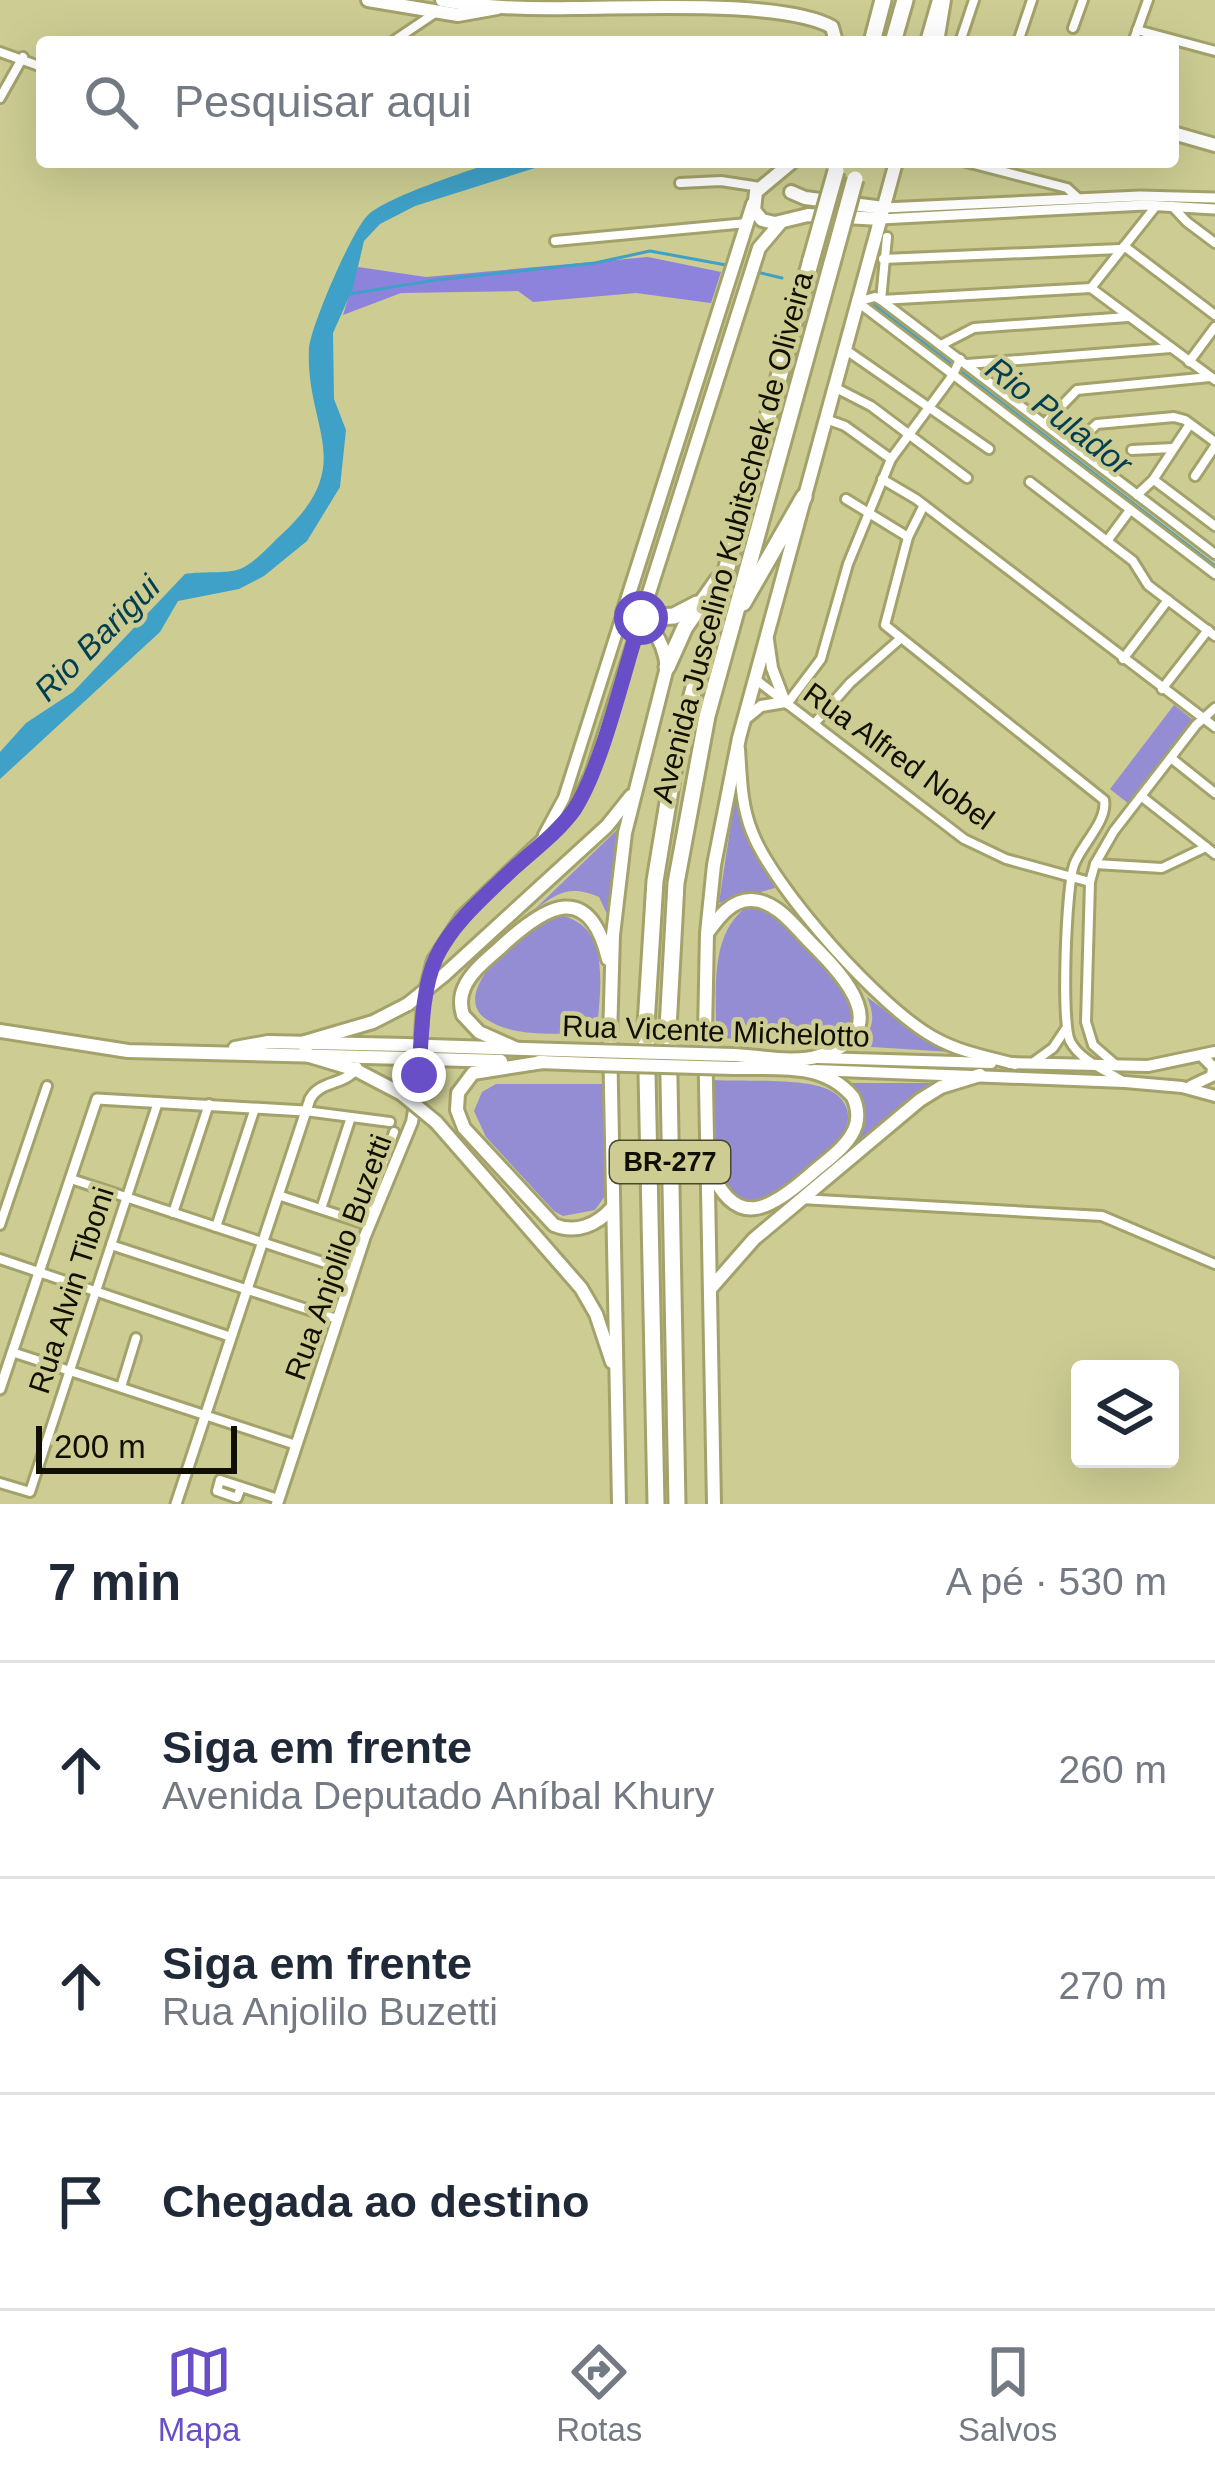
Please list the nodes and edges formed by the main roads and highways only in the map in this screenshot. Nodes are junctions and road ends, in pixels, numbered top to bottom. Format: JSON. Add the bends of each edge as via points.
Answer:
{"nodes":[{"id":1,"x":368,"y":0,"type":"edge"},
{"id":2,"x":883,"y":0,"type":"edge"},
{"id":3,"x":905,"y":0,"type":"edge"},
{"id":4,"x":942,"y":0,"type":"edge"},
{"id":5,"x":444,"y":5,"type":"edge"},
{"id":6,"x":507,"y":5,"type":"junction"},
{"id":7,"x":834,"y":36,"type":"edge"},
{"id":8,"x":874,"y":36,"type":"edge"},
{"id":9,"x":895,"y":36,"type":"edge"},
{"id":10,"x":929,"y":36,"type":"edge"},
{"id":11,"x":939,"y":36,"type":"edge"},
{"id":12,"x":1179,"y":135,"type":"edge"},
{"id":13,"x":1215,"y":145,"type":"edge"},
{"id":14,"x":785,"y":168,"type":"edge"},
{"id":15,"x":792,"y":168,"type":"edge"},
{"id":16,"x":837,"y":168,"type":"edge"},
{"id":17,"x":894,"y":168,"type":"edge"},
{"id":18,"x":858,"y":171,"type":"edge"},
{"id":19,"x":763,"y":185,"type":"junction"},
{"id":20,"x":789,"y":190,"type":"junction"},
{"id":21,"x":753,"y":204,"type":"junction"},
{"id":22,"x":882,"y":213,"type":"junction"},
{"id":23,"x":784,"y":220,"type":"junction"},
{"id":24,"x":804,"y":497,"type":"junction"},
{"id":25,"x":729,"y":562,"type":"junction"},
{"id":26,"x":712,"y":590,"type":"junction"},
{"id":27,"x":623,"y":613,"type":"junction"},
{"id":28,"x":641,"y":618,"type":"junction"},
{"id":29,"x":733,"y":621,"type":"junction"},
{"id":30,"x":768,"y":632,"type":"junction"},
{"id":31,"x":667,"y":667,"type":"junction"},
{"id":32,"x":743,"y":720,"type":"junction"},
{"id":33,"x":739,"y":738,"type":"junction"},
{"id":34,"x":635,"y":790,"type":"junction"},
{"id":35,"x":536,"y":848,"type":"junction"},
{"id":36,"x":707,"y":934,"type":"junction"},
{"id":37,"x":611,"y":972,"type":"junction"},
{"id":38,"x":0,"y":1031,"type":"edge"},
{"id":39,"x":515,"y":1048,"type":"junction"},
{"id":40,"x":306,"y":1049,"type":"junction"},
{"id":41,"x":406,"y":1052,"type":"junction"},
{"id":42,"x":430,"y":1052,"type":"junction"},
{"id":43,"x":1209,"y":1054,"type":"edge"},
{"id":44,"x":592,"y":1057,"type":"junction"},
{"id":45,"x":543,"y":1062,"type":"junction"},
{"id":46,"x":358,"y":1063,"type":"junction"},
{"id":47,"x":815,"y":1064,"type":"junction"},
{"id":48,"x":1015,"y":1064,"type":"junction"},
{"id":49,"x":980,"y":1075,"type":"junction"},
{"id":50,"x":1182,"y":1088,"type":"junction"},
{"id":51,"x":1215,"y":1096,"type":"edge"},
{"id":52,"x":707,"y":1161,"type":"junction"},
{"id":53,"x":613,"y":1207,"type":"junction"},
{"id":54,"x":599,"y":1220,"type":"junction"},
{"id":55,"x":614,"y":1230,"type":"junction"},
{"id":56,"x":710,"y":1289,"type":"junction"},
{"id":57,"x":617,"y":1381,"type":"junction"},
{"id":58,"x":278,"y":1501,"type":"edge"},
{"id":59,"x":619,"y":1504,"type":"edge"},
{"id":60,"x":656,"y":1504,"type":"edge"},
{"id":61,"x":677,"y":1504,"type":"edge"},
{"id":62,"x":714,"y":1504,"type":"edge"}],
"edges":[{"from":1,"to":5,"type":"main road"},
{"from":2,"to":8,"type":"highway"},
{"from":3,"to":9,"type":"highway"},
{"from":4,"to":10,"type":"main road"},
{"from":4,"to":11,"type":"main road"},
{"from":5,"to":6,"type":"main road"},
{"from":5,"to":6,"type":"main road","via":[[479,13]]},
{"from":6,"to":7,"type":"main road","via":[[771,8],[816,17]]},
{"from":12,"to":13,"type":"main road"},
{"from":14,"to":19,"type":"main road"},
{"from":15,"to":20,"type":"main road"},
{"from":16,"to":25,"type":"highway","name":"Avenida Juscelino Kubitschek de Oliveira","number":"BR-277","bridge":true},
{"from":17,"to":22,"type":"main road"},
{"from":18,"to":29,"type":"highway","name":"Avenida Juscelino Kubitschek de Oliveira","number":"BR-277","bridge":true},
{"from":19,"to":20,"type":"main road"},
{"from":19,"to":21,"type":"main road"},
{"from":20,"to":22,"type":"main road"},
{"from":20,"to":23,"type":"main road","via":[[793,209]]},
{"from":21,"to":23,"type":"main road","via":[[763,220]]},
{"from":21,"to":27,"type":"main road"},
{"from":22,"to":23,"type":"main road"},
{"from":22,"to":24,"type":"main road"},
{"from":23,"to":28,"type":"main road","via":[[759,248]]},
{"from":24,"to":29,"type":"highway"},
{"from":24,"to":30,"type":"main road"},
{"from":25,"to":26,"type":"highway"},
{"from":25,"to":60,"type":"highway","name":"Avenida Juscelino Kubitschek de Oliveira","number":"BR-277","via":[[674,768],[650,938]]},
{"from":26,"to":28,"type":"highway","via":[[688,610]]},
{"from":26,"to":31,"type":"highway"},
{"from":27,"to":28,"type":"main road"},
{"from":27,"to":35,"type":"main road","via":[[564,798]]},
{"from":28,"to":31,"type":"main road","via":[[657,635]]},
{"from":28,"to":35,"type":"main road","via":[[582,796]]},
{"from":29,"to":61,"type":"highway","name":"Avenida Juscelino Kubitschek de Oliveira","number":"BR-277","via":[[692,783],[671,935]]},
{"from":30,"to":32,"type":"main road"},
{"from":30,"to":32,"type":"main road","via":[[786,703],[761,706]]},
{"from":31,"to":34,"type":"main road"},
{"from":32,"to":33,"type":"main road"},
{"from":33,"to":36,"type":"main road"},
{"from":33,"to":48,"type":"main road","via":[[747,818],[794,902],[915,1026]]},
{"from":34,"to":37,"type":"main road"},
{"from":34,"to":40,"type":"main road","bridge":true,"via":[[607,826],[408,1004]]},
{"from":35,"to":58,"type":"main road","name":"Rua Anjolilo Buzetti","via":[[461,917],[433,960],[415,1111],[368,1225]]},
{"from":36,"to":47,"type":"main road","via":[[736,904],[765,903],[845,978],[859,1004],[858,1027]]},
{"from":36,"to":52,"type":"main road"},
{"from":37,"to":39,"type":"main road","via":[[599,930],[582,911],[560,907],[530,919],[473,974],[461,998],[472,1028]]},
{"from":37,"to":53,"type":"main road"},
{"from":38,"to":40,"type":"main road","name":"Rua Vicente Michelotto","via":[[101,1049]]},
{"from":39,"to":42,"type":"main road","name":"Rua Vicente Michelotto"},
{"from":39,"to":44,"type":"main road","name":"Rua Vicente Michelotto"},
{"from":40,"to":41,"type":"main road","name":"Rua Vicente Michelotto"},
{"from":40,"to":46,"type":"main road"},
{"from":41,"to":42,"type":"main road","name":"Rua Vicente Michelotto","bridge":true},
{"from":41,"to":46,"type":"main road","name":"Rua Vicente Michelotto"},
{"from":42,"to":45,"type":"main road","name":"Rua Vicente Michelotto"},
{"from":43,"to":48,"type":"main road","name":"Rua Vicente Michelotto","via":[[1165,1064]]},
{"from":43,"to":50,"type":"main road","via":[[1212,1076]]},
{"from":44,"to":45,"type":"main road","name":"Rua Vicente Michelotto"},
{"from":44,"to":47,"type":"main road","name":"Rua Vicente Michelotto","bridge":true},
{"from":45,"to":54,"type":"main road","via":[[473,1073],[458,1093],[459,1119],[548,1221],[569,1229]]},
{"from":46,"to":57,"type":"main road","bridge":true,"via":[[436,1122],[581,1288]]},
{"from":47,"to":48,"type":"main road","name":"Rua Vicente Michelotto"},
{"from":47,"to":49,"type":"main road","name":"Rua Vicente Michelotto"},
{"from":47,"to":52,"type":"main road","via":[[853,1097],[857,1123],[838,1150],[761,1208],[743,1208],[722,1193]]},
{"from":49,"to":50,"type":"main road","name":"Rua Vicente Michelotto"},
{"from":49,"to":56,"type":"main road","via":[[920,1100],[745,1247]]},
{"from":50,"to":51,"type":"main road","name":"Rua Vicente Michelotto"},
{"from":52,"to":56,"type":"main road"},
{"from":53,"to":54,"type":"main road"},
{"from":53,"to":55,"type":"main road"},
{"from":54,"to":55,"type":"main road"},
{"from":55,"to":57,"type":"main road"},
{"from":56,"to":62,"type":"main road"},
{"from":57,"to":59,"type":"main road"}]}
